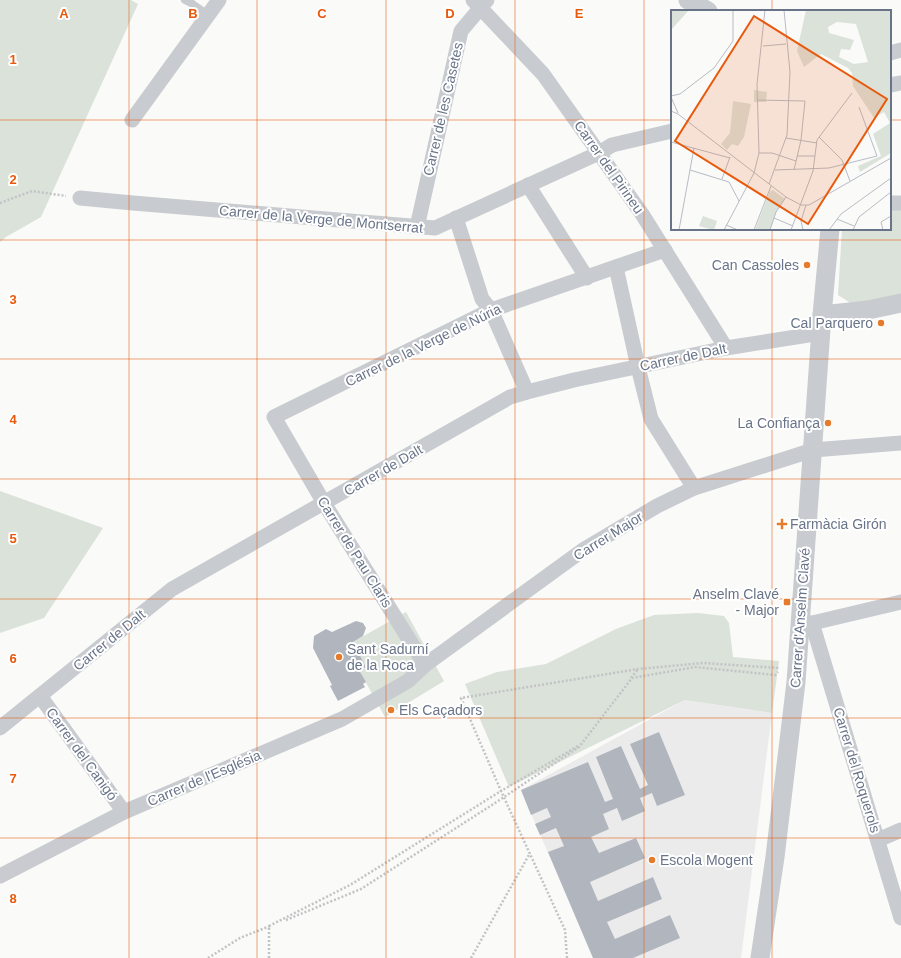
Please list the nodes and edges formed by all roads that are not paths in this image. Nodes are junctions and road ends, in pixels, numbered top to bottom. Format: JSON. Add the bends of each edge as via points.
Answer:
{"nodes":[{"id":1,"x":185,"y":0,"type":"edge"},
{"id":2,"x":219,"y":0,"type":"edge"},
{"id":3,"x":688,"y":0,"type":"edge"},
{"id":4,"x":480,"y":3,"type":"edge"},
{"id":5,"x":706,"y":10,"type":"edge"},
{"id":6,"x":208,"y":15,"type":"junction"},
{"id":7,"x":901,"y":50,"type":"edge"},
{"id":8,"x":891,"y":53,"type":"edge"},
{"id":9,"x":901,"y":83,"type":"edge"},
{"id":10,"x":891,"y":85,"type":"edge"},
{"id":11,"x":132,"y":120,"type":"dead end"},
{"id":12,"x":671,"y":132,"type":"edge"},
{"id":13,"x":599,"y":153,"type":"junction"},
{"id":14,"x":528,"y":185,"type":"junction"},
{"id":15,"x":80,"y":198,"type":"road end"},
{"id":16,"x":456,"y":218,"type":"junction"},
{"id":17,"x":417,"y":227,"type":"junction"},
{"id":18,"x":830,"y":230,"type":"edge"},
{"id":19,"x":665,"y":250,"type":"junction"},
{"id":20,"x":616,"y":267,"type":"junction"},
{"id":21,"x":587,"y":278,"type":"junction"},
{"id":22,"x":901,"y":303,"type":"edge"},
{"id":23,"x":491,"y":310,"type":"junction"},
{"id":24,"x":822,"y":324,"type":"junction"},
{"id":25,"x":726,"y":348,"type":"junction"},
{"id":26,"x":638,"y":367,"type":"junction"},
{"id":27,"x":527,"y":392,"type":"junction"},
{"id":28,"x":274,"y":417,"type":"joint"},
{"id":29,"x":901,"y":443,"type":"edge"},
{"id":30,"x":813,"y":450,"type":"junction"},
{"id":31,"x":694,"y":488,"type":"junction"},
{"id":32,"x":324,"y":503,"type":"junction"},
{"id":33,"x":901,"y":602,"type":"edge"},
{"id":34,"x":806,"y":625,"type":"junction"},
{"id":35,"x":425,"y":665,"type":"junction"},
{"id":36,"x":40,"y":696,"type":"junction"},
{"id":37,"x":0,"y":728,"type":"edge"},
{"id":38,"x":124,"y":812,"type":"junction"},
{"id":39,"x":901,"y":830,"type":"edge"},
{"id":40,"x":878,"y":840,"type":"junction"},
{"id":41,"x":0,"y":876,"type":"edge"},
{"id":42,"x":901,"y":918,"type":"edge"},
{"id":43,"x":760,"y":958,"type":"edge"}],
"edges":[{"from":1,"to":6,"type":"lane"},
{"from":2,"to":6,"type":"street"},
{"from":3,"to":5,"type":"street"},
{"from":4,"to":13,"type":"street","name":"Carrer del Pirineu","via":[[543,74]]},
{"from":4,"to":17,"type":"street","name":"Carrer de les Casetes","via":[[461,31]]},
{"from":6,"to":11,"type":"street"},
{"from":7,"to":8,"type":"street"},
{"from":9,"to":10,"type":"street"},
{"from":12,"to":13,"type":"street","name":"Carrer de la Verge de Montserrat","via":[[612,144]]},
{"from":13,"to":14,"type":"street","name":"Carrer de la Verge de Montserrat"},
{"from":13,"to":19,"type":"street","name":"Carrer del Pirineu"},
{"from":14,"to":16,"type":"street","name":"Carrer de la Verge de Montserrat"},
{"from":14,"to":21,"type":"street"},
{"from":15,"to":17,"type":"street","name":"Carrer de la Verge de Montserrat"},
{"from":16,"to":17,"type":"street","name":"Carrer de la Verge de Montserrat","via":[[435,228]]},
{"from":16,"to":23,"type":"street","via":[[482,299]]},
{"from":18,"to":24,"type":"street","name":"Carrer d'Anselm Clavé"},
{"from":19,"to":20,"type":"street","name":"Carrer de la Verge de Núria"},
{"from":19,"to":25,"type":"street","name":"Carrer del Pirineu"},
{"from":20,"to":21,"type":"street","name":"Carrer de la Verge de Núria"},
{"from":20,"to":26,"type":"street"},
{"from":21,"to":23,"type":"street","name":"Carrer de la Verge de Núria"},
{"from":22,"to":24,"type":"street"},
{"from":23,"to":27,"type":"street"},
{"from":23,"to":28,"type":"street","name":"Carrer de la Verge de Núria"},
{"from":24,"to":25,"type":"street","name":"Carrer de Dalt"},
{"from":24,"to":30,"type":"street","name":"Carrer d'Anselm Clavé"},
{"from":25,"to":26,"type":"street","name":"Carrer de Dalt"},
{"from":26,"to":27,"type":"street","name":"Carrer de Dalt"},
{"from":26,"to":31,"type":"street","via":[[651,419]]},
{"from":27,"to":32,"type":"street","name":"Carrer de Dalt","via":[[510,397]]},
{"from":28,"to":32,"type":"street","name":"Carrer de Pau Claris"},
{"from":29,"to":30,"type":"street","name":"Carrer Major"},
{"from":30,"to":31,"type":"street","name":"Carrer Major"},
{"from":30,"to":34,"type":"street","name":"Carrer d'Anselm Clavé"},
{"from":31,"to":35,"type":"street","name":"Carrer Major","via":[[583,550]]},
{"from":32,"to":35,"type":"street","name":"Carrer de Pau Claris"},
{"from":32,"to":36,"type":"street","name":"Carrer de Dalt","via":[[172,589]]},
{"from":33,"to":34,"type":"street"},
{"from":34,"to":40,"type":"street","name":"Carrer del Roquerols"},
{"from":34,"to":43,"type":"street","name":"Carrer d'Anselm Clavé","via":[[796,682]]},
{"from":35,"to":38,"type":"street","name":"Carrer de l'Església","via":[[408,681],[342,719]]},
{"from":36,"to":37,"type":"street","name":"Carrer de Dalt"},
{"from":36,"to":38,"type":"street","name":"Carrer del Canigó"},
{"from":38,"to":41,"type":"street","name":"Carrer de l'Església"},
{"from":39,"to":40,"type":"street"},
{"from":40,"to":42,"type":"street","name":"Carrer del Roquerols"}]}
